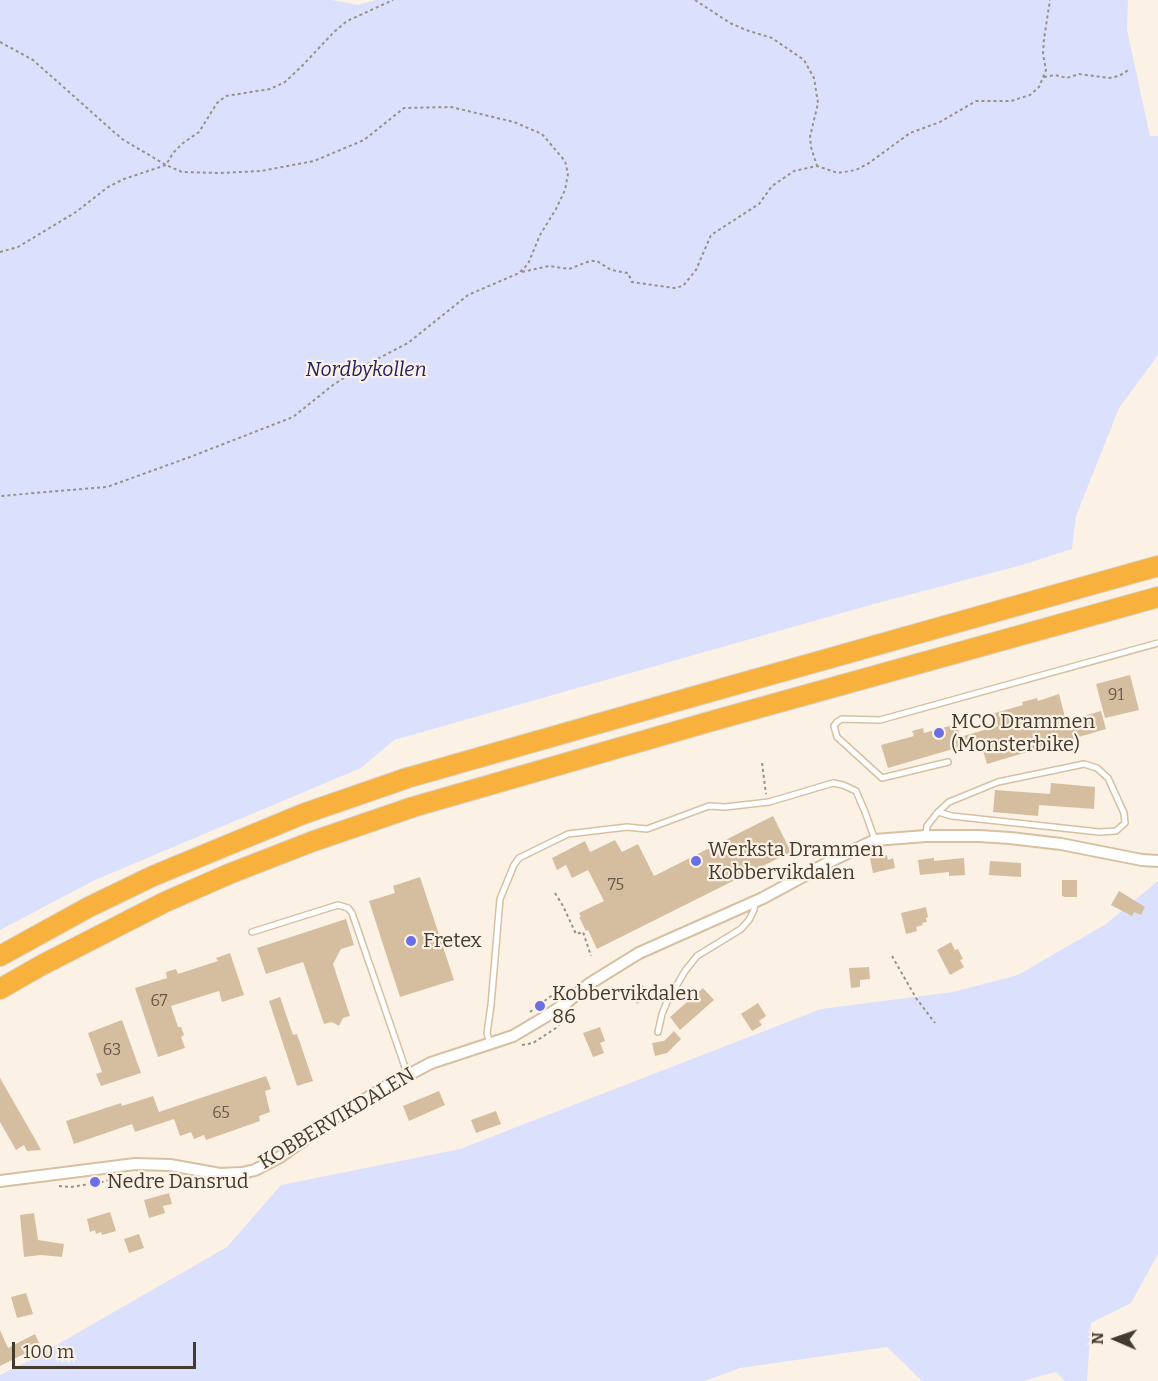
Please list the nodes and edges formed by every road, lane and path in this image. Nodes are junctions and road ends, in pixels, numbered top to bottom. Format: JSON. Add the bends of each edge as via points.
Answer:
{"nodes":[{"id":1,"x":393,"y":0,"type":"edge"},
{"id":2,"x":695,"y":0,"type":"edge"},
{"id":3,"x":1050,"y":0,"type":"edge"},
{"id":4,"x":0,"y":42,"type":"edge"},
{"id":5,"x":1130,"y":69,"type":"dead end"},
{"id":6,"x":1044,"y":76,"type":"junction"},
{"id":7,"x":166,"y":165,"type":"junction"},
{"id":8,"x":816,"y":166,"type":"junction"},
{"id":9,"x":0,"y":252,"type":"edge"},
{"id":10,"x":519,"y":273,"type":"junction"},
{"id":11,"x":0,"y":496,"type":"edge"},
{"id":12,"x":1158,"y":556,"type":"edge"},
{"id":13,"x":1158,"y":566,"type":"edge"},
{"id":14,"x":1058,"y":595,"type":"junction"},
{"id":15,"x":1158,"y":597,"type":"edge"},
{"id":16,"x":1158,"y":644,"type":"edge"},
{"id":17,"x":948,"y":762,"type":"dead end"},
{"id":18,"x":762,"y":763,"type":"dead end"},
{"id":19,"x":765,"y":793,"type":"dead end"},
{"id":20,"x":938,"y":812,"type":"junction"},
{"id":21,"x":926,"y":836,"type":"junction"},
{"id":22,"x":875,"y":840,"type":"junction"},
{"id":23,"x":1158,"y":861,"type":"edge"},
{"id":24,"x":555,"y":893,"type":"dead end"},
{"id":25,"x":755,"y":902,"type":"junction"},
{"id":26,"x":252,"y":932,"type":"dead end"},
{"id":27,"x":0,"y":956,"type":"edge"},
{"id":28,"x":591,"y":956,"type":"dead end"},
{"id":29,"x":892,"y":956,"type":"dead end"},
{"id":30,"x":0,"y":989,"type":"edge"},
{"id":31,"x":563,"y":1019,"type":"dead end"},
{"id":32,"x":935,"y":1023,"type":"dead end"},
{"id":33,"x":658,"y":1032,"type":"dead end"},
{"id":34,"x":490,"y":1044,"type":"junction"},
{"id":35,"x":518,"y":1046,"type":"dead end"},
{"id":36,"x":408,"y":1076,"type":"junction"},
{"id":37,"x":116,"y":1178,"type":"dead end"},
{"id":38,"x":0,"y":1181,"type":"edge"},
{"id":39,"x":57,"y":1185,"type":"dead end"}],
"edges":[{"from":1,"to":7,"type":"path","via":[[346,21],[285,82],[270,89],[226,96],[199,132],[183,143]]},
{"from":2,"to":8,"type":"path","via":[[730,23],[772,38],[804,60],[814,78],[818,104],[810,137]]},
{"from":3,"to":6,"type":"path"},
{"from":4,"to":7,"type":"path","via":[[33,60],[122,139]]},
{"from":5,"to":6,"type":"path","via":[[1110,78],[1079,74],[1067,78]]},
{"from":6,"to":8,"type":"path","via":[[1030,95],[1011,101],[976,101],[940,122],[910,133],[856,170],[838,173]]},
{"from":7,"to":9,"type":"path","via":[[108,187],[76,212],[18,247]]},
{"from":7,"to":10,"type":"path","via":[[182,172],[261,171],[314,161],[364,140],[404,108],[451,107],[514,123],[542,134],[565,161],[568,174],[556,209],[528,264]]},
{"from":8,"to":10,"type":"path","via":[[794,171],[772,186],[759,204],[711,235],[696,270],[683,286],[632,282],[628,273],[611,270],[597,261]]},
{"from":10,"to":11,"type":"path","via":[[468,295],[408,343],[333,385],[293,417],[107,487]]},
{"from":12,"to":14,"type":"highway"},
{"from":13,"to":14,"type":"highway"},
{"from":14,"to":27,"type":"highway","via":[[407,778],[303,814],[153,876]]},
{"from":15,"to":30,"type":"highway","via":[[413,807],[311,842],[175,897]]},
{"from":16,"to":17,"type":"lane","via":[[880,720],[842,719],[834,726],[837,737],[882,778]]},
{"from":18,"to":19,"type":"path"},
{"from":20,"to":20,"type":"lane","via":[[949,802],[998,782],[1084,764],[1097,768],[1108,778],[1125,823],[1116,831],[1099,832]]},
{"from":20,"to":21,"type":"lane","via":[[927,826]]},
{"from":21,"to":22,"type":"street","name":"KOBBERVIKDALEN"},
{"from":21,"to":23,"type":"street","name":"KOBBERVIKDALEN","via":[[1010,838]]},
{"from":22,"to":25,"type":"street","name":"KOBBERVIKDALEN"},
{"from":22,"to":34,"type":"lane","via":[[856,791],[833,783],[769,802],[709,806],[647,829],[627,827],[568,834],[519,858],[500,899],[487,1033]]},
{"from":24,"to":28,"type":"path","via":[[576,934],[582,932]]},
{"from":25,"to":33,"type":"lane","via":[[741,929],[697,956],[685,970],[664,1008]]},
{"from":25,"to":34,"type":"street","name":"KOBBERVIKDALEN","via":[[639,953],[532,1026]]},
{"from":26,"to":36,"type":"lane","via":[[338,905],[348,908]]},
{"from":29,"to":32,"type":"path"},
{"from":31,"to":35,"type":"path","via":[[533,1043]]},
{"from":34,"to":36,"type":"street","name":"KOBBERVIKDALEN","via":[[431,1063]]},
{"from":36,"to":38,"type":"street","name":"KOBBERVIKDALEN","via":[[334,1118],[280,1158],[242,1173],[135,1164]]},
{"from":37,"to":39,"type":"path","via":[[70,1187]]}]}
